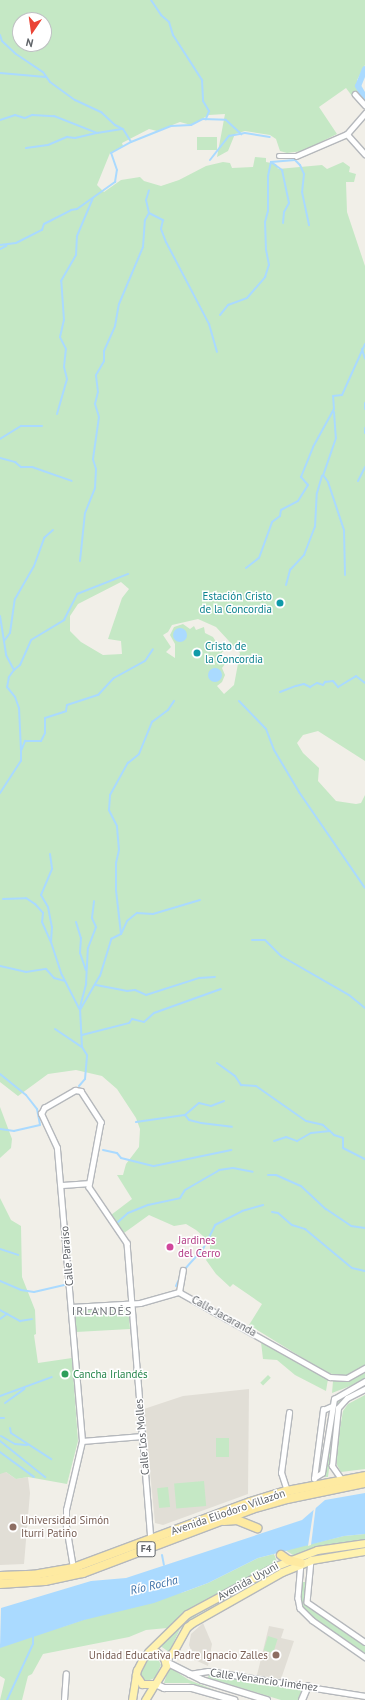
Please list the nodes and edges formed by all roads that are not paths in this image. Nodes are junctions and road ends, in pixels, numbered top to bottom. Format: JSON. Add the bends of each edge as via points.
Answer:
{"nodes":[{"id":1,"x":355,"y":94,"type":"dead end"},
{"id":2,"x":365,"y":105,"type":"edge"},
{"id":3,"x":365,"y":112,"type":"edge"},
{"id":4,"x":346,"y":134,"type":"junction"},
{"id":5,"x":365,"y":154,"type":"edge"},
{"id":6,"x":279,"y":156,"type":"dead end"},
{"id":7,"x":88,"y":1183,"type":"junction"},
{"id":8,"x":61,"y":1185,"type":"junction"},
{"id":9,"x":183,"y":1270,"type":"dead end"},
{"id":10,"x":179,"y":1292,"type":"junction"},
{"id":11,"x":131,"y":1303,"type":"junction"},
{"id":12,"x":71,"y":1307,"type":"junction"},
{"id":13,"x":365,"y":1368,"type":"edge"},
{"id":14,"x":365,"y":1381,"type":"edge"},
{"id":15,"x":365,"y":1389,"type":"edge"},
{"id":16,"x":332,"y":1406,"type":"junction"},
{"id":17,"x":289,"y":1413,"type":"dead end"},
{"id":18,"x":142,"y":1436,"type":"junction"},
{"id":19,"x":82,"y":1441,"type":"junction"},
{"id":20,"x":365,"y":1476,"type":"edge"},
{"id":21,"x":341,"y":1480,"type":"junction"},
{"id":22,"x":314,"y":1482,"type":"junction"},
{"id":23,"x":365,"y":1483,"type":"edge"},
{"id":24,"x":286,"y":1491,"type":"junction"},
{"id":25,"x":212,"y":1523,"type":"junction"},
{"id":26,"x":257,"y":1528,"type":"dead end"},
{"id":27,"x":151,"y":1539,"type":"junction"},
{"id":28,"x":365,"y":1542,"type":"edge"},
{"id":29,"x":365,"y":1551,"type":"edge"},
{"id":30,"x":285,"y":1557,"type":"junction"},
{"id":31,"x":311,"y":1560,"type":"junction"},
{"id":32,"x":301,"y":1563,"type":"junction"},
{"id":33,"x":73,"y":1568,"type":"junction"},
{"id":34,"x":0,"y":1576,"type":"edge"},
{"id":35,"x":0,"y":1584,"type":"edge"},
{"id":36,"x":365,"y":1642,"type":"edge"},
{"id":37,"x":148,"y":1652,"type":"junction"},
{"id":38,"x":365,"y":1657,"type":"edge"},
{"id":39,"x":166,"y":1661,"type":"junction"},
{"id":40,"x":66,"y":1674,"type":"dead end"},
{"id":41,"x":187,"y":1674,"type":"junction"},
{"id":42,"x":136,"y":1675,"type":"junction"},
{"id":43,"x":154,"y":1685,"type":"junction"},
{"id":44,"x":308,"y":1686,"type":"junction"},
{"id":45,"x":230,"y":1689,"type":"junction"},
{"id":46,"x":365,"y":1696,"type":"edge"},
{"id":47,"x":229,"y":1699,"type":"edge"},
{"id":48,"x":64,"y":1700,"type":"edge"},
{"id":49,"x":132,"y":1700,"type":"edge"},
{"id":50,"x":145,"y":1700,"type":"edge"},
{"id":51,"x":266,"y":1700,"type":"edge"},
{"id":52,"x":302,"y":1700,"type":"edge"}],
"edges":[{"from":1,"to":2,"type":"street"},
{"from":3,"to":4,"type":"street"},
{"from":4,"to":5,"type":"street"},
{"from":4,"to":6,"type":"street","via":[[296,156]]},
{"from":7,"to":8,"type":"street"},
{"from":7,"to":8,"type":"street","name":"Calle Paraíso","via":[[102,1127],[81,1091],[75,1090],[44,1108],[41,1114],[57,1148]]},
{"from":7,"to":11,"type":"street","name":"Calle Los Molles","via":[[127,1243]]},
{"from":8,"to":12,"type":"street","name":"Calle Paraíso"},
{"from":9,"to":10,"type":"street"},
{"from":10,"to":11,"type":"street","name":"Calle Jacaranda"},
{"from":10,"to":13,"type":"street","name":"Calle Jacaranda","via":[[330,1377],[347,1378]]},
{"from":11,"to":12,"type":"street","name":"Calle Jacaranda"},
{"from":11,"to":18,"type":"street","name":"Calle Los Molles"},
{"from":12,"to":19,"type":"street","name":"Calle Paraíso"},
{"from":14,"to":16,"type":"street","via":[[334,1398]]},
{"from":15,"to":21,"type":"street","via":[[342,1402],[337,1413],[332,1466]]},
{"from":16,"to":22,"type":"street","via":[[322,1473]]},
{"from":16,"to":22,"type":"street","via":[[323,1410]]},
{"from":17,"to":24,"type":"street","via":[[281,1473]]},
{"from":18,"to":19,"type":"street"},
{"from":18,"to":27,"type":"street","name":"Calle Los Molles"},
{"from":19,"to":33,"type":"street","name":"Calle Paraíso","via":[[66,1510]]},
{"from":20,"to":21,"type":"highway","name":"Avenida Eliodoro Villazón","number":"F4"},
{"from":21,"to":22,"type":"highway","name":"Avenida Eliodoro Villazón","number":"F4"},
{"from":22,"to":24,"type":"highway","name":"Avenida Eliodoro Villazón","number":"F4"},
{"from":23,"to":25,"type":"highway","name":"Avenida Eliodoro Villazón","number":"F4","via":[[288,1499]]},
{"from":24,"to":27,"type":"highway","name":"Avenida Eliodoro Villazón","number":"F4"},
{"from":25,"to":26,"type":"highway","via":[[237,1520]]},
{"from":25,"to":35,"type":"highway","name":"Avenida Eliodoro Villazón","number":"F4","via":[[82,1573]]},
{"from":27,"to":33,"type":"highway","name":"Avenida Eliodoro Villazón","number":"F4"},
{"from":28,"to":30,"type":"main road","name":"Avenida Uyuni"},
{"from":29,"to":31,"type":"main road","name":"Avenida Uyuni"},
{"from":30,"to":32,"type":"highway"},
{"from":30,"to":37,"type":"main road","name":"Avenida Uyuni","via":[[187,1614]]},
{"from":31,"to":32,"type":"main road","name":"Avenida Uyuni"},
{"from":31,"to":36,"type":"street","via":[[307,1602]]},
{"from":32,"to":38,"type":"street","via":[[298,1598],[304,1614]]},
{"from":32,"to":39,"type":"main road","name":"Avenida Uyuni","via":[[192,1623]]},
{"from":33,"to":34,"type":"highway","name":"Avenida Eliodoro Villazón","number":"F4","via":[[33,1575]]},
{"from":37,"to":39,"type":"main road","via":[[158,1652]]},
{"from":37,"to":42,"type":"main road"},
{"from":39,"to":41,"type":"main road"},
{"from":39,"to":43,"type":"main road","via":[[160,1679]]},
{"from":40,"to":48,"type":"street"},
{"from":41,"to":44,"type":"street","name":"Calle Venancio Jiménez","via":[[208,1671]]},
{"from":41,"to":45,"type":"main road"},
{"from":42,"to":43,"type":"main road","via":[[142,1684]]},
{"from":42,"to":49,"type":"main road"},
{"from":43,"to":47,"type":"main road","via":[[164,1688],[192,1688]]},
{"from":43,"to":50,"type":"main road"},
{"from":44,"to":46,"type":"street","name":"Calle Venancio Jiménez"},
{"from":44,"to":52,"type":"main road"},
{"from":45,"to":47,"type":"street"},
{"from":45,"to":51,"type":"main road"}]}
